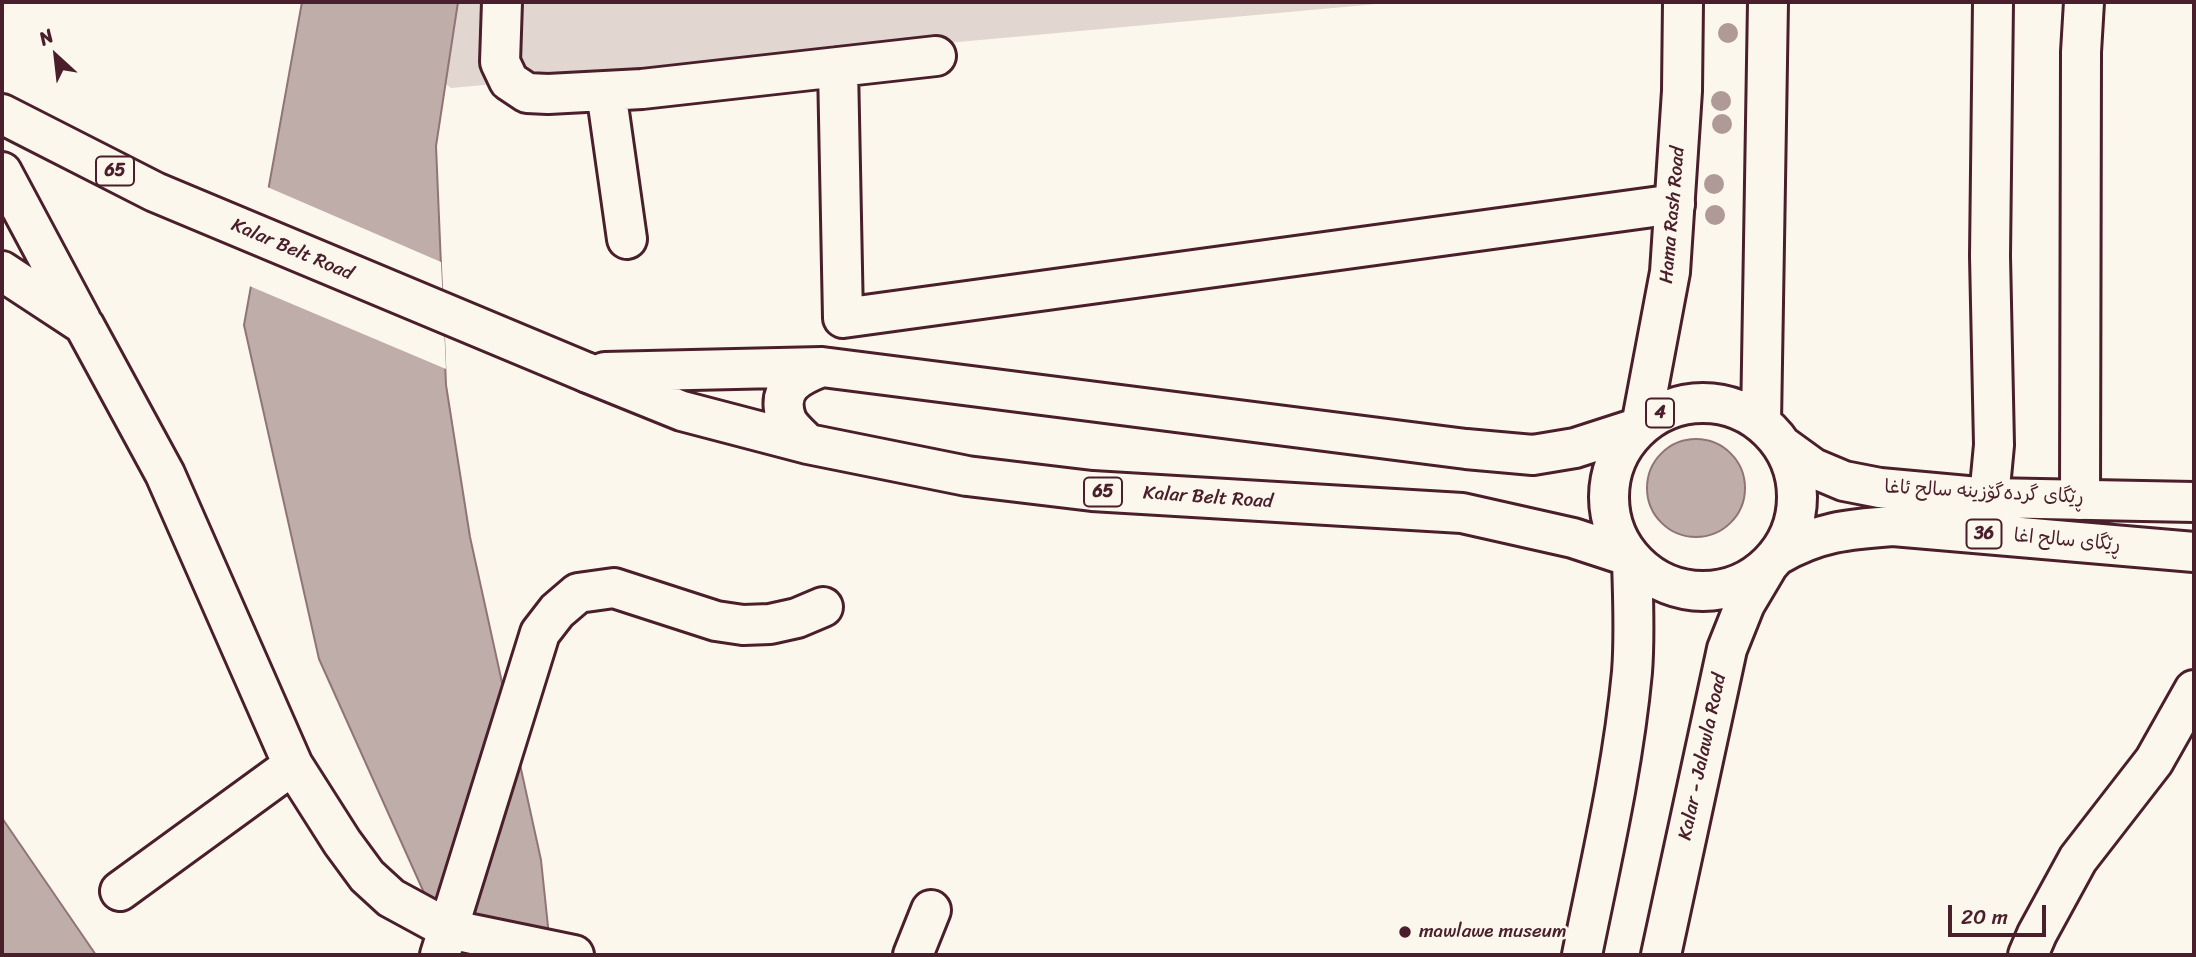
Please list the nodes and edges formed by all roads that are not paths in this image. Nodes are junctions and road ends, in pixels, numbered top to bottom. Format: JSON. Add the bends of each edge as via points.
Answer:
{"nodes":[{"id":1,"x":502,"y":2,"type":"edge"},
{"id":2,"x":1683,"y":2,"type":"edge"},
{"id":3,"x":1768,"y":2,"type":"edge"},
{"id":4,"x":1993,"y":2,"type":"edge"},
{"id":5,"x":2084,"y":2,"type":"edge"},
{"id":6,"x":936,"y":56,"type":"dead end"},
{"id":7,"x":838,"y":67,"type":"junction"},
{"id":8,"x":606,"y":91,"type":"junction"},
{"id":9,"x":2,"y":114,"type":"edge"},
{"id":10,"x":2,"y":172,"type":"edge"},
{"id":11,"x":1675,"y":204,"type":"junction"},
{"id":12,"x":627,"y":239,"type":"dead end"},
{"id":13,"x":2,"y":271,"type":"edge"},
{"id":14,"x":84,"y":325,"type":"junction"},
{"id":15,"x":822,"y":367,"type":"junction"},
{"id":16,"x":588,"y":373,"type":"junction"},
{"id":17,"x":1640,"y":426,"type":"junction"},
{"id":18,"x":1772,"y":435,"type":"junction"},
{"id":19,"x":808,"y":444,"type":"junction"},
{"id":20,"x":1989,"y":498,"type":"junction"},
{"id":21,"x":2080,"y":499,"type":"junction"},
{"id":22,"x":2194,"y":502,"type":"edge"},
{"id":23,"x":2194,"y":552,"type":"edge"},
{"id":24,"x":1630,"y":558,"type":"junction"},
{"id":25,"x":1773,"y":561,"type":"junction"},
{"id":26,"x":823,"y":607,"type":"dead end"},
{"id":27,"x":2194,"y":690,"type":"edge"},
{"id":28,"x":293,"y":765,"type":"junction"},
{"id":29,"x":120,"y":891,"type":"dead end"},
{"id":30,"x":931,"y":910,"type":"dead end"},
{"id":31,"x":444,"y":942,"type":"edge"},
{"id":32,"x":573,"y":955,"type":"edge"},
{"id":33,"x":913,"y":955,"type":"edge"},
{"id":34,"x":1582,"y":955,"type":"edge"},
{"id":35,"x":1661,"y":955,"type":"edge"},
{"id":36,"x":2028,"y":955,"type":"edge"}],
"edges":[{"from":1,"to":8,"type":"main road","via":[[500,62],[509,81],[527,93]]},
{"from":2,"to":11,"type":"main road","name":"Hama Rash Road","number":"4"},
{"from":3,"to":18,"type":"main road"},
{"from":4,"to":20,"type":"main road","via":[[1990,256],[1994,445]]},
{"from":5,"to":21,"type":"main road"},
{"from":6,"to":7,"type":"main road"},
{"from":7,"to":8,"type":"main road"},
{"from":7,"to":11,"type":"main road","via":[[843,318]]},
{"from":8,"to":12,"type":"main road"},
{"from":9,"to":16,"type":"main road","name":"Kalar Belt Road","number":"65","via":[[155,192]]},
{"from":10,"to":14,"type":"main road"},
{"from":11,"to":17,"type":"main road","name":"Hama Rash Road","number":"4","via":[[1670,272]]},
{"from":13,"to":14,"type":"main road"},
{"from":14,"to":28,"type":"main road","via":[[165,474]]},
{"from":15,"to":16,"type":"main road","name":"Kalar Belt Road","number":"65"},
{"from":15,"to":17,"type":"main road","name":"Kalar Belt Road","number":"65","via":[[1533,455],[1575,448]]},
{"from":15,"to":19,"type":"main road","via":[[800,375],[787,388],[784,402],[786,420]]},
{"from":16,"to":19,"type":"main road","name":"Kalar Belt Road","number":"65","via":[[682,411]]},
{"from":17,"to":18,"type":"main road","number":"4","via":[[1663,411],[1714,403],[1739,410]]},
{"from":17,"to":24,"type":"main road","number":"4","via":[[1618,455],[1608,489],[1612,524]]},
{"from":18,"to":20,"type":"main road","name":"ڕێگای گردەگۆزینە سالح ئاغا","number":"36","via":[[1813,468],[1844,481]]},
{"from":18,"to":25,"type":"main road","via":[[1793,468],[1798,491],[1790,536]]},
{"from":19,"to":24,"type":"main road","name":"Kalar Belt Road","number":"65","via":[[967,476],[1093,491],[1462,513],[1573,538]]},
{"from":20,"to":21,"type":"main road","name":"ڕێگای گردەگۆزینە سالح ئاغا","number":"36"},
{"from":21,"to":22,"type":"main road","name":"ڕێگای گردەگۆزینە سالح ئاغا","number":"36"},
{"from":23,"to":25,"type":"main road","name":"ڕێگای سالح اغا","number":"36","via":[[1893,526],[1826,534],[1801,542]]},
{"from":24,"to":25,"type":"main road","number":"4","via":[[1651,577],[1698,592],[1723,590],[1746,581]]},
{"from":24,"to":34,"type":"main road","number":"4","via":[[1632,671],[1618,780]]},
{"from":25,"to":35,"type":"main road","name":"Kalar - Jalawla Road","via":[[1745,604],[1727,649]]},
{"from":26,"to":31,"type":"main road","via":[[771,624],[743,625],[716,621],[614,588],[578,593],[556,611],[540,634]]},
{"from":27,"to":36,"type":"main road","via":[[2154,761],[2078,859]]},
{"from":28,"to":29,"type":"main road"},
{"from":28,"to":31,"type":"main road","via":[[367,876]]},
{"from":30,"to":33,"type":"main road"},
{"from":31,"to":32,"type":"main road"}]}
